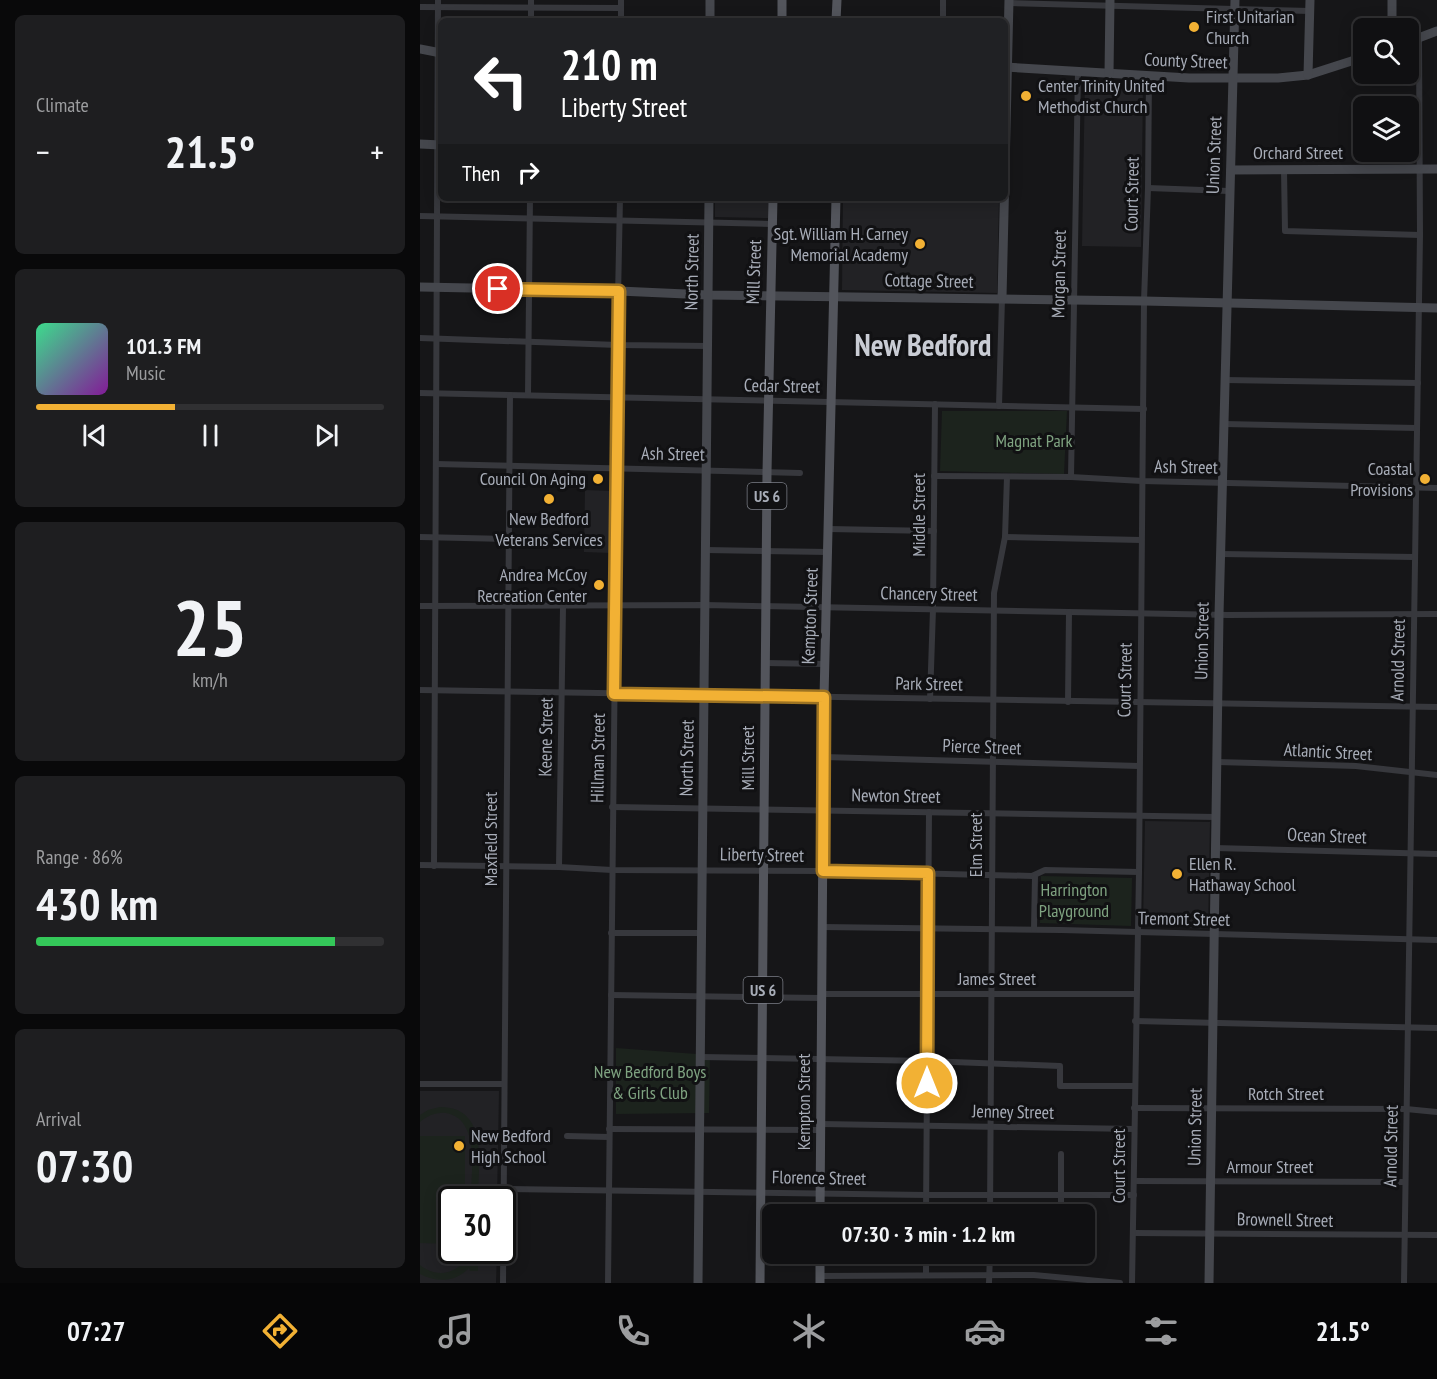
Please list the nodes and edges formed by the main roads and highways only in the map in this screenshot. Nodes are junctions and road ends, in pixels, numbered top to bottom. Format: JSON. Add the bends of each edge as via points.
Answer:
{"nodes":[{"id":1,"x":710,"y":0,"type":"edge"},
{"id":2,"x":782,"y":0,"type":"edge"},
{"id":3,"x":837,"y":0,"type":"edge"},
{"id":4,"x":1310,"y":0,"type":"edge"},
{"id":5,"x":1392,"y":0,"type":"edge"},
{"id":6,"x":1009,"y":1,"type":"edge"},
{"id":7,"x":1110,"y":3,"type":"edge"},
{"id":8,"x":1235,"y":4,"type":"edge"},
{"id":9,"x":710,"y":18,"type":"edge"},
{"id":10,"x":782,"y":18,"type":"edge"},
{"id":11,"x":836,"y":18,"type":"edge"},
{"id":12,"x":1392,"y":18,"type":"edge"},
{"id":13,"x":1008,"y":23,"type":"edge"},
{"id":14,"x":1437,"y":31,"type":"edge"},
{"id":15,"x":1419,"y":38,"type":"edge"},
{"id":16,"x":420,"y":49,"type":"edge"},
{"id":17,"x":438,"y":52,"type":"edge"},
{"id":18,"x":1353,"y":61,"type":"edge"},
{"id":19,"x":1008,"y":67,"type":"edge"},
{"id":20,"x":1109,"y":74,"type":"junction"},
{"id":21,"x":1308,"y":75,"type":"junction"},
{"id":22,"x":1233,"y":79,"type":"junction"},
{"id":23,"x":420,"y":144,"type":"edge"},
{"id":24,"x":438,"y":145,"type":"edge"},
{"id":25,"x":1437,"y":169,"type":"edge"},
{"id":26,"x":1231,"y":170,"type":"junction"},
{"id":27,"x":709,"y":201,"type":"edge"},
{"id":28,"x":773,"y":201,"type":"edge"},
{"id":29,"x":836,"y":201,"type":"edge"},
{"id":30,"x":1004,"y":201,"type":"edge"},
{"id":31,"x":420,"y":286,"type":"edge"},
{"id":32,"x":708,"y":295,"type":"junction"},
{"id":33,"x":770,"y":295,"type":"junction"},
{"id":34,"x":834,"y":296,"type":"junction"},
{"id":35,"x":1002,"y":298,"type":"junction"},
{"id":36,"x":1227,"y":303,"type":"junction"},
{"id":37,"x":1437,"y":308,"type":"edge"},
{"id":38,"x":820,"y":1204,"type":"edge"},
{"id":39,"x":820,"y":1264,"type":"edge"},
{"id":40,"x":820,"y":1280,"type":"edge"},
{"id":41,"x":698,"y":1283,"type":"edge"},
{"id":42,"x":760,"y":1283,"type":"edge"},
{"id":43,"x":1209,"y":1283,"type":"edge"}],
"edges":[{"from":1,"to":9,"type":"main road"},
{"from":2,"to":10,"type":"main road"},
{"from":3,"to":11,"type":"main road"},
{"from":4,"to":21,"type":"main road"},
{"from":5,"to":12,"type":"main road"},
{"from":6,"to":13,"type":"main road"},
{"from":7,"to":20,"type":"main road"},
{"from":8,"to":22,"type":"main road","name":"Union Street"},
{"from":14,"to":15,"type":"main road"},
{"from":16,"to":17,"type":"main road"},
{"from":18,"to":21,"type":"main road","name":"County Street"},
{"from":19,"to":20,"type":"main road","name":"County Street"},
{"from":20,"to":22,"type":"main road","name":"County Street"},
{"from":21,"to":22,"type":"main road","name":"County Street"},
{"from":22,"to":26,"type":"main road","name":"Union Street"},
{"from":23,"to":24,"type":"main road"},
{"from":25,"to":26,"type":"main road","name":"Orchard Street"},
{"from":26,"to":36,"type":"main road","name":"Union Street"},
{"from":27,"to":32,"type":"main road","name":"North Street"},
{"from":28,"to":33,"type":"main road","name":"Mill Street","number":"US 6"},
{"from":29,"to":34,"type":"main road","name":"Kempton Street"},
{"from":30,"to":35,"type":"main road"},
{"from":31,"to":32,"type":"main road","name":"Cottage Street"},
{"from":32,"to":33,"type":"main road","name":"Cottage Street"},
{"from":32,"to":41,"type":"main road","name":"North Street"},
{"from":33,"to":34,"type":"main road","name":"Cottage Street"},
{"from":33,"to":42,"type":"main road","name":"Mill Street","number":"US 6"},
{"from":34,"to":35,"type":"main road","name":"Cottage Street"},
{"from":34,"to":38,"type":"main road","name":"Kempton Street","via":[[824,697]]},
{"from":35,"to":36,"type":"main road","name":"Cottage Street"},
{"from":36,"to":37,"type":"main road","name":"Cottage Street"},
{"from":36,"to":43,"type":"main road","name":"Union Street"},
{"from":39,"to":40,"type":"main road"}]}
